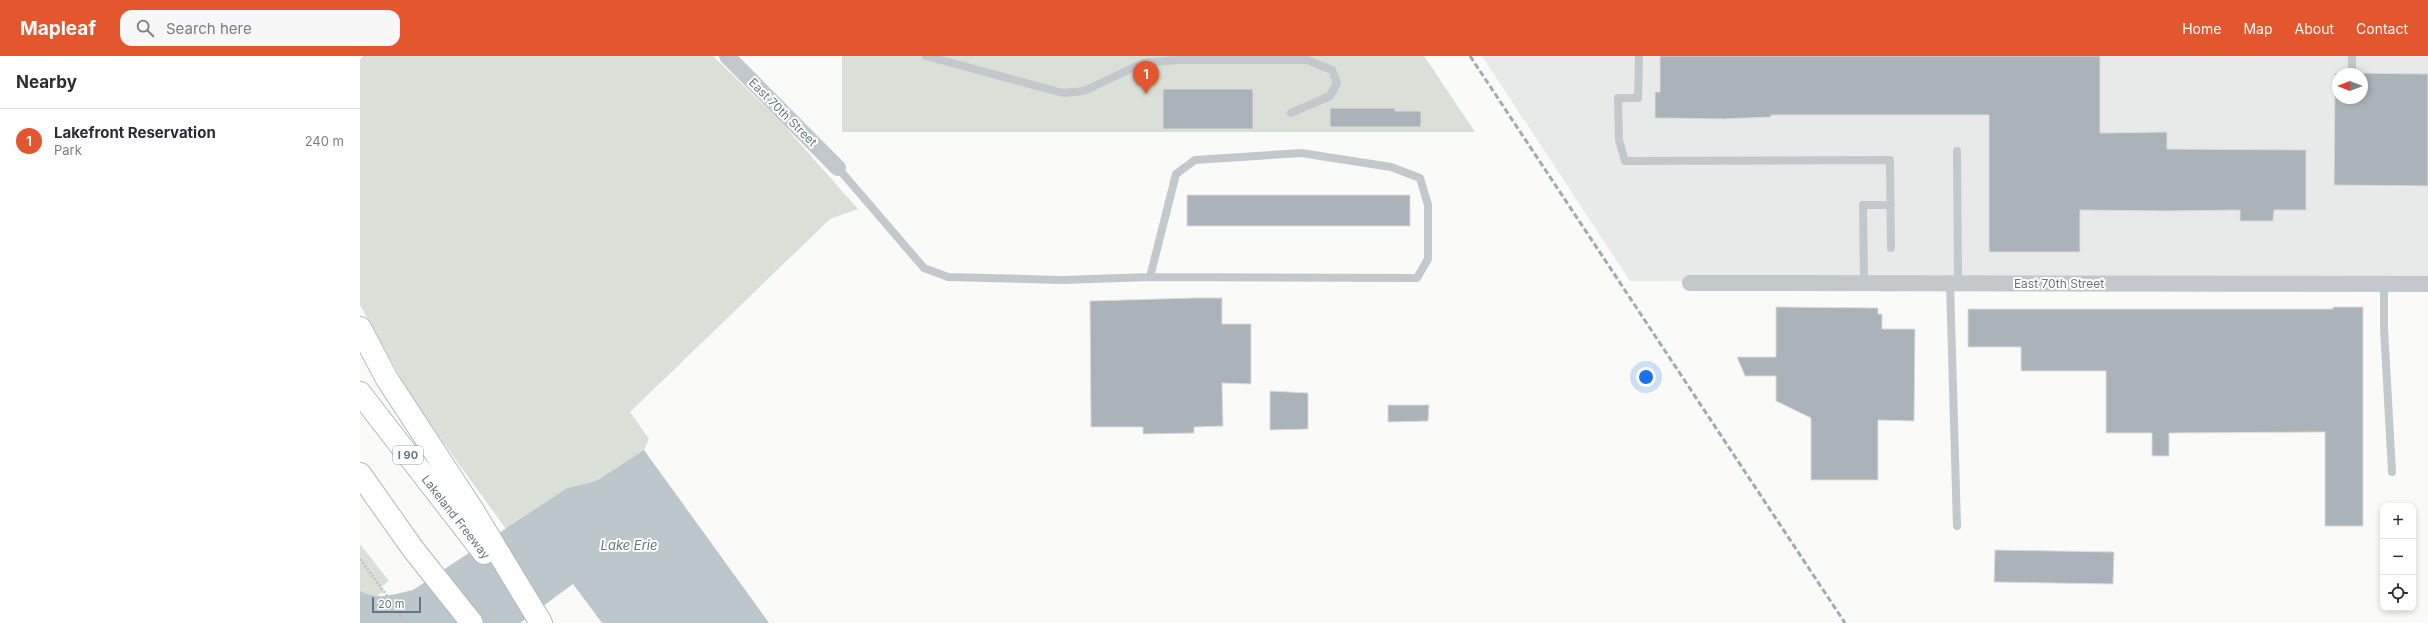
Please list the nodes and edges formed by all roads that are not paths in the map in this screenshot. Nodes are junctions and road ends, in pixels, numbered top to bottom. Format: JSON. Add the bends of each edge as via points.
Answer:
{"nodes":[{"id":1,"x":727,"y":56,"type":"edge"},
{"id":2,"x":926,"y":56,"type":"edge"},
{"id":3,"x":1639,"y":56,"type":"edge"},
{"id":4,"x":2352,"y":56,"type":"edge"},
{"id":5,"x":2352,"y":68,"type":"edge"},
{"id":6,"x":1291,"y":113,"type":"dead end"},
{"id":7,"x":1957,"y":151,"type":"dead end"},
{"id":8,"x":838,"y":168,"type":"joint"},
{"id":9,"x":1891,"y":205,"type":"junction"},
{"id":10,"x":1891,"y":248,"type":"dead end"},
{"id":11,"x":1150,"y":277,"type":"junction"},
{"id":12,"x":1690,"y":283,"type":"dead end"},
{"id":13,"x":1864,"y":283,"type":"junction"},
{"id":14,"x":1954,"y":283,"type":"junction"},
{"id":15,"x":2384,"y":284,"type":"junction"},
{"id":16,"x":2428,"y":284,"type":"edge"},
{"id":17,"x":360,"y":328,"type":"edge"},
{"id":18,"x":360,"y":393,"type":"edge"},
{"id":19,"x":2392,"y":472,"type":"dead end"},
{"id":20,"x":360,"y":474,"type":"edge"},
{"id":21,"x":360,"y":498,"type":"edge"},
{"id":22,"x":464,"y":512,"type":"junction"},
{"id":23,"x":1957,"y":526,"type":"dead end"},
{"id":24,"x":413,"y":548,"type":"junction"},
{"id":25,"x":472,"y":623,"type":"edge"},
{"id":26,"x":538,"y":623,"type":"edge"},
{"id":27,"x":541,"y":623,"type":"edge"}],
"edges":[{"from":1,"to":8,"type":"street","name":"East 70th Street"},
{"from":2,"to":6,"type":"lane","via":[[1063,94],[1084,92],[1144,64],[1178,60],[1307,60],[1332,70],[1337,83],[1330,96]]},
{"from":3,"to":9,"type":"lane","via":[[1638,98],[1618,98],[1619,140],[1625,161],[1890,160]]},
{"from":4,"to":5,"type":"lane"},
{"from":7,"to":14,"type":"lane"},
{"from":8,"to":11,"type":"lane","via":[[924,268],[948,277],[1055,280]]},
{"from":9,"to":10,"type":"lane"},
{"from":9,"to":13,"type":"lane","via":[[1863,205]]},
{"from":11,"to":11,"type":"lane","via":[[1417,278],[1428,259],[1428,205],[1420,178],[1391,167],[1301,153],[1195,160],[1176,174]]},
{"from":12,"to":13,"type":"street","name":"East 70th Street"},
{"from":13,"to":14,"type":"street","name":"East 70th Street"},
{"from":14,"to":15,"type":"street","name":"East 70th Street"},
{"from":14,"to":23,"type":"lane"},
{"from":15,"to":16,"type":"street","name":"East 70th Street"},
{"from":15,"to":19,"type":"lane"},
{"from":17,"to":22,"type":"highway"},
{"from":18,"to":22,"type":"highway","name":"Lakeland Freeway","number":"I 90"},
{"from":20,"to":24,"type":"highway"},
{"from":21,"to":24,"type":"highway"},
{"from":22,"to":26,"type":"highway","name":"Lakeland Freeway","number":"I 90"},
{"from":22,"to":27,"type":"highway"},
{"from":24,"to":25,"type":"highway"}]}
